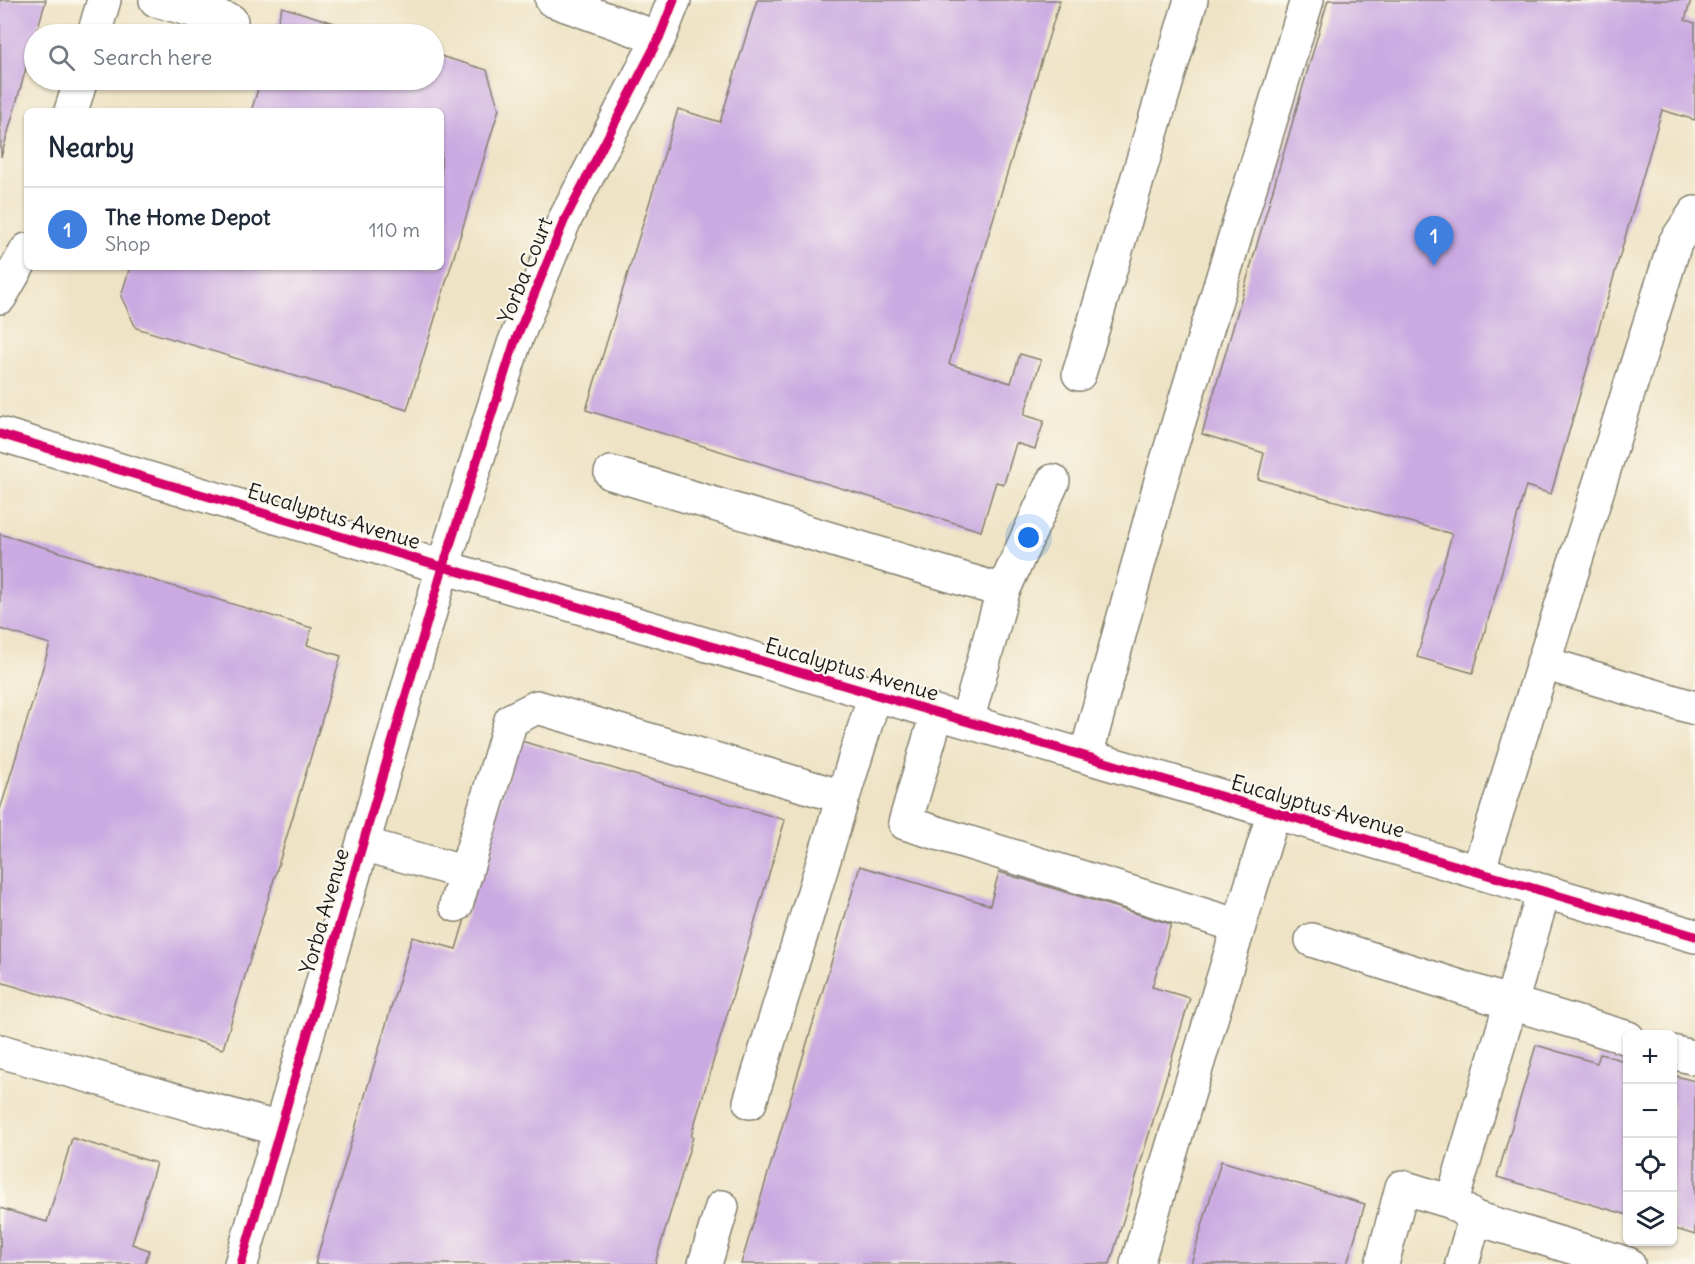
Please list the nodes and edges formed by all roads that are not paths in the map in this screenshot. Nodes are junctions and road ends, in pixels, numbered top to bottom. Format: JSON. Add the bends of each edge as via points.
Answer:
{"nodes":[{"id":1,"x":104,"y":0,"type":"edge"},
{"id":2,"x":156,"y":0,"type":"edge"},
{"id":3,"x":552,"y":0,"type":"edge"},
{"id":4,"x":674,"y":0,"type":"edge"},
{"id":5,"x":1191,"y":0,"type":"edge"},
{"id":6,"x":1306,"y":0,"type":"edge"},
{"id":7,"x":231,"y":21,"type":"dead end"},
{"id":8,"x":97,"y":24,"type":"edge"},
{"id":9,"x":659,"y":38,"type":"junction"},
{"id":10,"x":78,"y":90,"type":"edge"},
{"id":11,"x":72,"y":108,"type":"edge"},
{"id":12,"x":1695,"y":213,"type":"edge"},
{"id":13,"x":24,"y":254,"type":"edge"},
{"id":14,"x":0,"y":297,"type":"edge"},
{"id":15,"x":1079,"y":374,"type":"dead end"},
{"id":16,"x":0,"y":434,"type":"edge"},
{"id":17,"x":611,"y":473,"type":"dead end"},
{"id":18,"x":1053,"y":481,"type":"dead end"},
{"id":19,"x":443,"y":567,"type":"junction"},
{"id":20,"x":1004,"y":591,"type":"junction"},
{"id":21,"x":1543,"y":663,"type":"junction"},
{"id":22,"x":875,"y":694,"type":"junction"},
{"id":23,"x":1695,"y":708,"type":"edge"},
{"id":24,"x":952,"y":717,"type":"junction"},
{"id":25,"x":1086,"y":756,"type":"junction"},
{"id":26,"x":843,"y":797,"type":"junction"},
{"id":27,"x":1274,"y":812,"type":"junction"},
{"id":28,"x":363,"y":844,"type":"junction"},
{"id":29,"x":1478,"y":872,"type":"junction"},
{"id":30,"x":466,"y":873,"type":"junction"},
{"id":31,"x":1544,"y":891,"type":"junction"},
{"id":32,"x":456,"y":905,"type":"dead end"},
{"id":33,"x":1239,"y":926,"type":"junction"},
{"id":34,"x":1695,"y":936,"type":"edge"},
{"id":35,"x":1312,"y":940,"type":"dead end"},
{"id":36,"x":1511,"y":1003,"type":"junction"},
{"id":37,"x":1623,"y":1037,"type":"edge"},
{"id":38,"x":0,"y":1051,"type":"edge"},
{"id":39,"x":1677,"y":1053,"type":"edge"},
{"id":40,"x":1695,"y":1058,"type":"edge"},
{"id":41,"x":750,"y":1102,"type":"dead end"},
{"id":42,"x":280,"y":1130,"type":"junction"},
{"id":43,"x":722,"y":1207,"type":"dead end"},
{"id":44,"x":1464,"y":1210,"type":"junction"},
{"id":45,"x":241,"y":1264,"type":"edge"},
{"id":46,"x":705,"y":1264,"type":"edge"},
{"id":47,"x":1137,"y":1264,"type":"edge"},
{"id":48,"x":1382,"y":1264,"type":"edge"},
{"id":49,"x":1462,"y":1264,"type":"edge"},
{"id":50,"x":1628,"y":1264,"type":"edge"}],
"edges":[{"from":1,"to":8,"type":"street"},
{"from":2,"to":7,"type":"street"},
{"from":3,"to":9,"type":"street"},
{"from":4,"to":9,"type":"street","name":"Yorba Court"},
{"from":5,"to":15,"type":"street"},
{"from":6,"to":25,"type":"street","via":[[1162,477]]},
{"from":9,"to":19,"type":"street","name":"Yorba Court","via":[[564,221],[514,344]]},
{"from":10,"to":11,"type":"street"},
{"from":12,"to":21,"type":"street","via":[[1675,243]]},
{"from":13,"to":14,"type":"street"},
{"from":16,"to":19,"type":"street","name":"Eucalyptus Avenue"},
{"from":17,"to":20,"type":"street"},
{"from":18,"to":20,"type":"street"},
{"from":19,"to":22,"type":"street","name":"Eucalyptus Avenue"},
{"from":19,"to":28,"type":"street","name":"Yorba Avenue"},
{"from":20,"to":24,"type":"street"},
{"from":21,"to":23,"type":"street"},
{"from":21,"to":29,"type":"street"},
{"from":22,"to":24,"type":"street","name":"Eucalyptus Avenue"},
{"from":22,"to":26,"type":"street"},
{"from":24,"to":25,"type":"street","name":"Eucalyptus Avenue"},
{"from":24,"to":33,"type":"street","via":[[905,823]]},
{"from":25,"to":27,"type":"street","name":"Eucalyptus Avenue"},
{"from":26,"to":30,"type":"street","via":[[537,707],[511,720]]},
{"from":26,"to":41,"type":"street"},
{"from":27,"to":29,"type":"street","name":"Eucalyptus Avenue"},
{"from":27,"to":33,"type":"street"},
{"from":28,"to":30,"type":"street"},
{"from":28,"to":42,"type":"street","name":"Yorba Avenue"},
{"from":29,"to":31,"type":"street","name":"Eucalyptus Avenue"},
{"from":30,"to":32,"type":"street"},
{"from":31,"to":34,"type":"street","name":"Eucalyptus Avenue"},
{"from":31,"to":36,"type":"street"},
{"from":33,"to":47,"type":"street"},
{"from":35,"to":36,"type":"street"},
{"from":36,"to":37,"type":"street"},
{"from":36,"to":44,"type":"street"},
{"from":38,"to":42,"type":"street"},
{"from":39,"to":40,"type":"street"},
{"from":42,"to":45,"type":"street","name":"Yorba Avenue"},
{"from":43,"to":46,"type":"street"},
{"from":44,"to":48,"type":"street","via":[[1402,1187]]},
{"from":44,"to":49,"type":"street"},
{"from":44,"to":50,"type":"street"}]}
